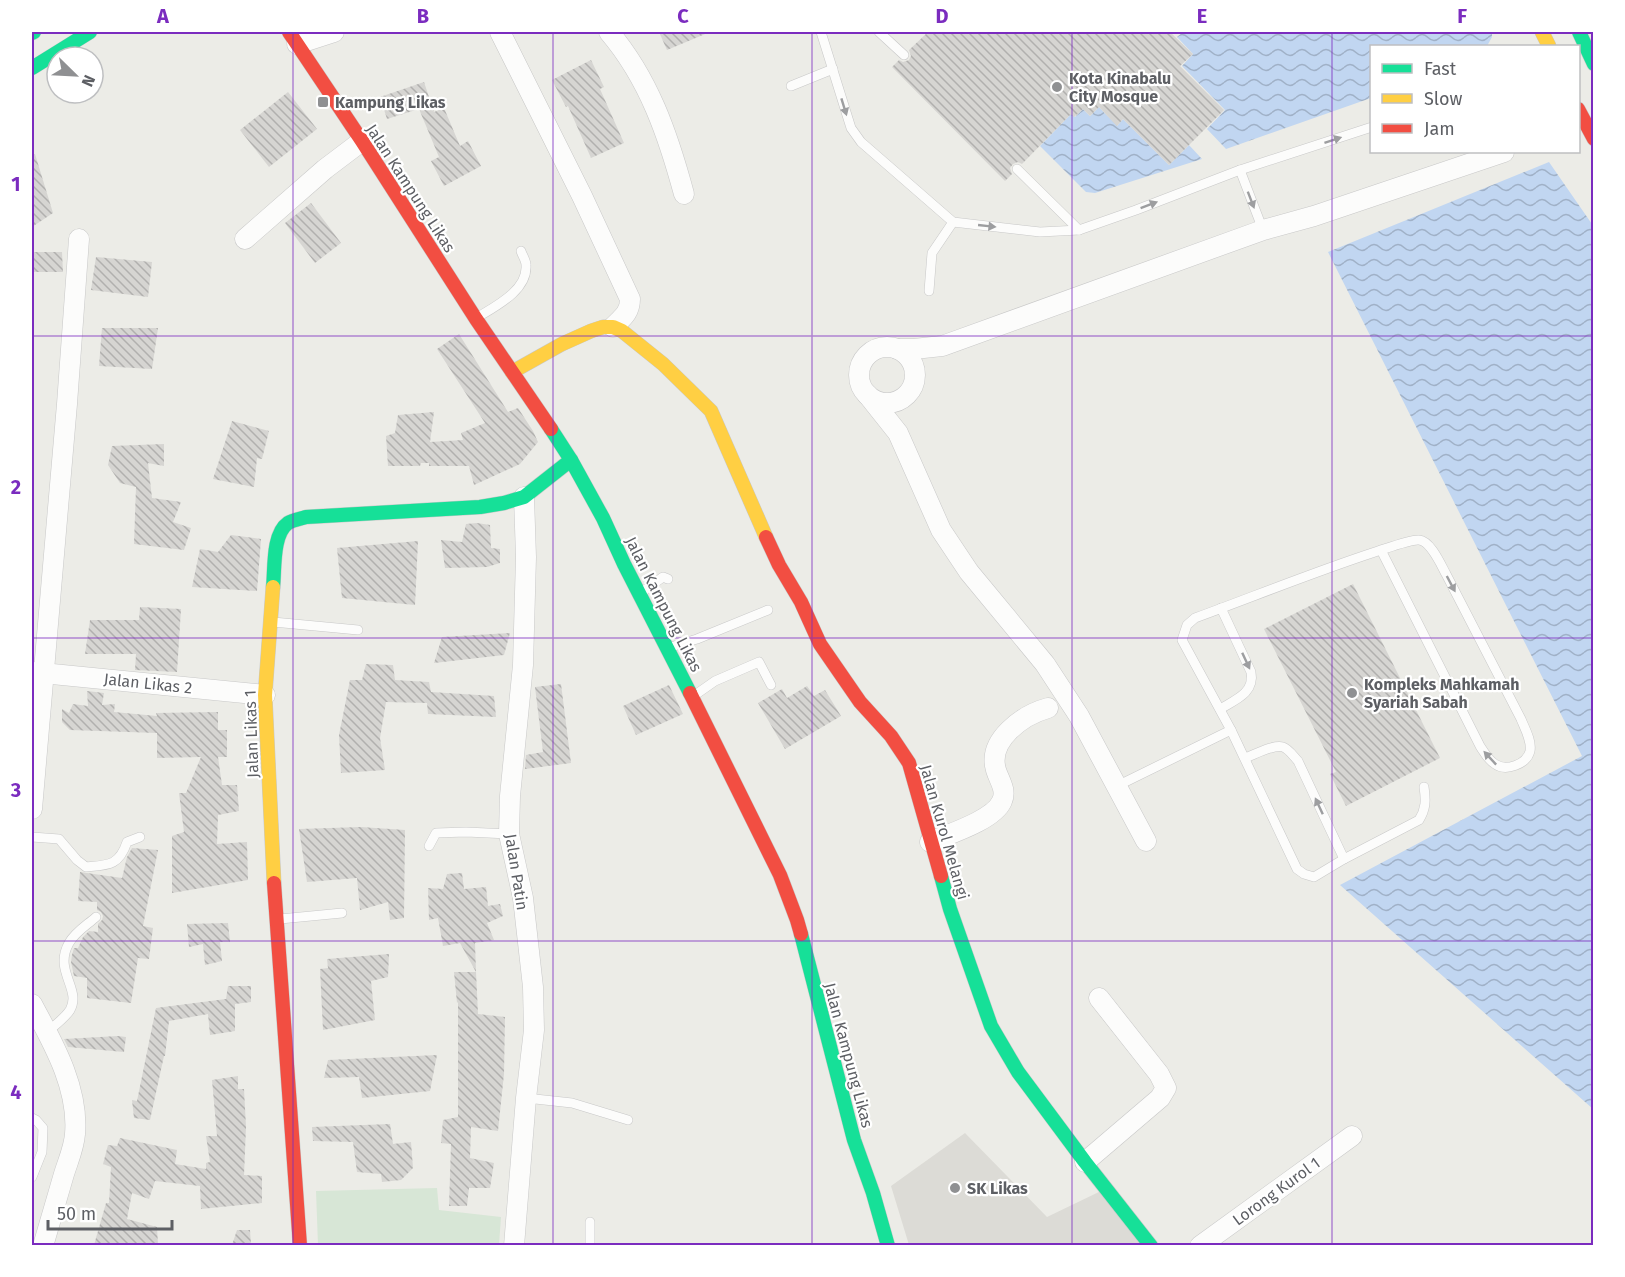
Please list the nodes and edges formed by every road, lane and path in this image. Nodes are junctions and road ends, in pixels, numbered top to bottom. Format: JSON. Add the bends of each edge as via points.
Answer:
{"nodes":[{"id":1,"x":90,"y":32,"type":"edge"},
{"id":2,"x":334,"y":32,"type":"edge"},
{"id":3,"x":500,"y":32,"type":"edge"},
{"id":4,"x":609,"y":32,"type":"edge"},
{"id":5,"x":821,"y":32,"type":"edge"},
{"id":6,"x":879,"y":32,"type":"edge"},
{"id":7,"x":1579,"y":32,"type":"edge"},
{"id":8,"x":291,"y":35,"type":"edge"},
{"id":9,"x":904,"y":56,"type":"dead end"},
{"id":10,"x":1593,"y":64,"type":"edge"},
{"id":11,"x":32,"y":68,"type":"edge"},
{"id":12,"x":833,"y":69,"type":"junction"},
{"id":13,"x":790,"y":86,"type":"dead end"},
{"id":14,"x":1370,"y":127,"type":"edge"},
{"id":15,"x":362,"y":141,"type":"junction"},
{"id":16,"x":1501,"y":153,"type":"edge"},
{"id":17,"x":1017,"y":169,"type":"dead end"},
{"id":18,"x":1240,"y":170,"type":"junction"},
{"id":19,"x":684,"y":194,"type":"dead end"},
{"id":20,"x":953,"y":222,"type":"junction"},
{"id":21,"x":1079,"y":230,"type":"junction"},
{"id":22,"x":1263,"y":230,"type":"junction"},
{"id":23,"x":79,"y":239,"type":"dead end"},
{"id":24,"x":245,"y":239,"type":"dead end"},
{"id":25,"x":520,"y":251,"type":"dead end"},
{"id":26,"x":929,"y":291,"type":"dead end"},
{"id":27,"x":476,"y":319,"type":"junction"},
{"id":28,"x":613,"y":327,"type":"junction"},
{"id":29,"x":942,"y":345,"type":"junction"},
{"id":30,"x":897,"y":348,"type":"junction"},
{"id":31,"x":512,"y":372,"type":"junction"},
{"id":32,"x":912,"y":386,"type":"junction"},
{"id":33,"x":867,"y":394,"type":"junction"},
{"id":34,"x":898,"y":433,"type":"junction"},
{"id":35,"x":571,"y":460,"type":"junction"},
{"id":36,"x":524,"y":498,"type":"junction"},
{"id":37,"x":1381,"y":550,"type":"junction"},
{"id":38,"x":668,"y":579,"type":"dead end"},
{"id":39,"x":640,"y":594,"type":"junction"},
{"id":40,"x":1221,"y":608,"type":"junction"},
{"id":41,"x":768,"y":610,"type":"dead end"},
{"id":42,"x":270,"y":622,"type":"junction"},
{"id":43,"x":358,"y":630,"type":"dead end"},
{"id":44,"x":668,"y":648,"type":"junction"},
{"id":45,"x":38,"y":672,"type":"edge"},
{"id":46,"x":771,"y":686,"type":"dead end"},
{"id":47,"x":265,"y":695,"type":"junction"},
{"id":48,"x":693,"y":696,"type":"junction"},
{"id":49,"x":1048,"y":708,"type":"dead end"},
{"id":50,"x":1220,"y":710,"type":"junction"},
{"id":51,"x":1232,"y":730,"type":"junction"},
{"id":52,"x":1245,"y":759,"type":"junction"},
{"id":53,"x":1116,"y":786,"type":"junction"},
{"id":54,"x":1424,"y":787,"type":"dead end"},
{"id":55,"x":32,"y":809,"type":"edge"},
{"id":56,"x":509,"y":834,"type":"junction"},
{"id":57,"x":32,"y":837,"type":"edge"},
{"id":58,"x":140,"y":837,"type":"dead end"},
{"id":59,"x":1146,"y":841,"type":"dead end"},
{"id":60,"x":930,"y":842,"type":"junction"},
{"id":61,"x":429,"y":846,"type":"dead end"},
{"id":62,"x":1344,"y":859,"type":"junction"},
{"id":63,"x":342,"y":913,"type":"dead end"},
{"id":64,"x":96,"y":917,"type":"dead end"},
{"id":65,"x":277,"y":920,"type":"junction"},
{"id":66,"x":1099,"y":998,"type":"dead end"},
{"id":67,"x":32,"y":1004,"type":"edge"},
{"id":68,"x":47,"y":1032,"type":"junction"},
{"id":69,"x":526,"y":1098,"type":"junction"},
{"id":70,"x":32,"y":1118,"type":"edge"},
{"id":71,"x":628,"y":1120,"type":"dead end"},
{"id":72,"x":1352,"y":1136,"type":"dead end"},
{"id":73,"x":1085,"y":1162,"type":"junction"},
{"id":74,"x":32,"y":1177,"type":"edge"},
{"id":75,"x":590,"y":1222,"type":"dead end"},
{"id":76,"x":43,"y":1245,"type":"edge"},
{"id":77,"x":300,"y":1245,"type":"edge"},
{"id":78,"x":514,"y":1245,"type":"edge"},
{"id":79,"x":590,"y":1245,"type":"edge"},
{"id":80,"x":888,"y":1245,"type":"edge"},
{"id":81,"x":1151,"y":1245,"type":"edge"},
{"id":82,"x":1200,"y":1245,"type":"edge"}],
"edges":[{"from":1,"to":11,"type":"main road"},
{"from":2,"to":8,"type":"street"},
{"from":3,"to":28,"type":"street","via":[[630,299],[627,315]]},
{"from":4,"to":19,"type":"street","via":[[621,45],[658,112]]},
{"from":5,"to":12,"type":"lane"},
{"from":6,"to":9,"type":"lane"},
{"from":7,"to":10,"type":"main road"},
{"from":8,"to":15,"type":"main road","name":"Jalan Kampung Likas"},
{"from":12,"to":13,"type":"lane"},
{"from":12,"to":20,"type":"lane","one_way":true,"via":[[851,128],[861,142]]},
{"from":18,"to":14,"type":"lane","one_way":true},
{"from":15,"to":24,"type":"street"},
{"from":15,"to":27,"type":"main road","name":"Jalan Kampung Likas"},
{"from":16,"to":22,"type":"street"},
{"from":17,"to":21,"type":"lane"},
{"from":21,"to":18,"type":"lane","one_way":true},
{"from":18,"to":22,"type":"lane","one_way":true},
{"from":20,"to":21,"type":"lane","one_way":true,"via":[[1040,232]]},
{"from":20,"to":26,"type":"lane","via":[[932,253]]},
{"from":22,"to":29,"type":"street"},
{"from":23,"to":45,"type":"street","via":[[67,404]]},
{"from":25,"to":27,"type":"lane","via":[[526,264],[521,284]]},
{"from":27,"to":31,"type":"main road","name":"Jalan Kampung Likas"},
{"from":28,"to":31,"type":"main road","via":[[553,348]]},
{"from":28,"to":60,"type":"main road","name":"Jalan Kurol Melangi","via":[[644,348],[711,411],[779,565],[820,644],[909,763]]},
{"from":29,"to":30,"type":"street"},
{"from":29,"to":32,"type":"street","via":[[925,362]]},
{"from":30,"to":32,"type":"street","via":[[912,360]]},
{"from":30,"to":33,"type":"street","via":[[879,348],[864,360],[859,377]]},
{"from":31,"to":35,"type":"main road","name":"Jalan Kampung Likas"},
{"from":32,"to":33,"type":"street","via":[[892,403],[882,403]]},
{"from":32,"to":34,"type":"street","via":[[899,417]]},
{"from":33,"to":34,"type":"street"},
{"from":34,"to":53,"type":"street","via":[[941,530],[969,572],[1045,664],[1079,716]]},
{"from":35,"to":36,"type":"main road","name":"Jalan Likas 1"},
{"from":35,"to":39,"type":"main road","name":"Jalan Kampung Likas"},
{"from":36,"to":42,"type":"main road","name":"Jalan Likas 1","via":[[480,507],[341,514],[286,523],[277,538]]},
{"from":36,"to":56,"type":"street","name":"Jalan Patin","via":[[523,664]]},
{"from":37,"to":37,"type":"lane","one_way":true,"via":[[1417,539],[1435,554],[1521,719],[1530,748],[1522,762],[1498,766],[1480,746]]},
{"from":37,"to":40,"type":"lane"},
{"from":38,"to":39,"type":"lane","via":[[663,577]]},
{"from":39,"to":44,"type":"main road","name":"Jalan Kampung Likas"},
{"from":40,"to":50,"type":"lane","one_way":true,"via":[[1252,679],[1247,692]]},
{"from":40,"to":50,"type":"lane","via":[[1195,618],[1182,640]]},
{"from":41,"to":44,"type":"lane"},
{"from":42,"to":43,"type":"lane"},
{"from":42,"to":47,"type":"main road","name":"Jalan Likas 1"},
{"from":44,"to":48,"type":"main road","name":"Jalan Kampung Likas"},
{"from":45,"to":47,"type":"street","name":"Jalan Likas 2"},
{"from":45,"to":55,"type":"street"},
{"from":46,"to":48,"type":"lane","via":[[759,662],[715,681]]},
{"from":47,"to":65,"type":"main road","name":"Jalan Likas 1"},
{"from":48,"to":80,"type":"main road","name":"Jalan Kampung Likas","via":[[776,866],[797,921],[854,1140]]},
{"from":49,"to":60,"type":"street","via":[[1028,716],[999,741],[994,756],[1003,787],[1002,802],[987,818]]},
{"from":50,"to":51,"type":"lane"},
{"from":51,"to":52,"type":"lane"},
{"from":51,"to":53,"type":"lane"},
{"from":62,"to":52,"type":"lane","one_way":true,"via":[[1294,756],[1279,747]]},
{"from":52,"to":62,"type":"lane","via":[[1297,869],[1314,877]]},
{"from":53,"to":59,"type":"street"},
{"from":54,"to":62,"type":"lane","via":[[1426,802],[1419,820]]},
{"from":56,"to":61,"type":"lane","via":[[435,833]]},
{"from":56,"to":69,"type":"street","name":"Jalan Patin","via":[[523,898],[533,987],[534,1030]]},
{"from":57,"to":58,"type":"lane","via":[[58,839],[86,867],[111,865],[127,842]]},
{"from":60,"to":73,"type":"main road","name":"Jalan Kurol Melangi","via":[[991,1026],[1018,1072]]},
{"from":63,"to":65,"type":"lane"},
{"from":64,"to":68,"type":"lane","via":[[70,941],[64,953],[63,965],[73,1003]]},
{"from":65,"to":77,"type":"main road","name":"Jalan Likas 1"},
{"from":66,"to":73,"type":"street","via":[[1166,1088],[1161,1098]]},
{"from":67,"to":68,"type":"street"},
{"from":68,"to":76,"type":"street","via":[[65,1072],[75,1110],[75,1134]]},
{"from":69,"to":71,"type":"lane","via":[[572,1103]]},
{"from":69,"to":78,"type":"street","name":"Jalan Patin"},
{"from":70,"to":74,"type":"lane","via":[[43,1128],[42,1152]]},
{"from":72,"to":82,"type":"street","name":"Lorong Kurol 1"},
{"from":73,"to":81,"type":"main road","name":"Jalan Kurol Melangi"},
{"from":75,"to":79,"type":"lane"}]}
